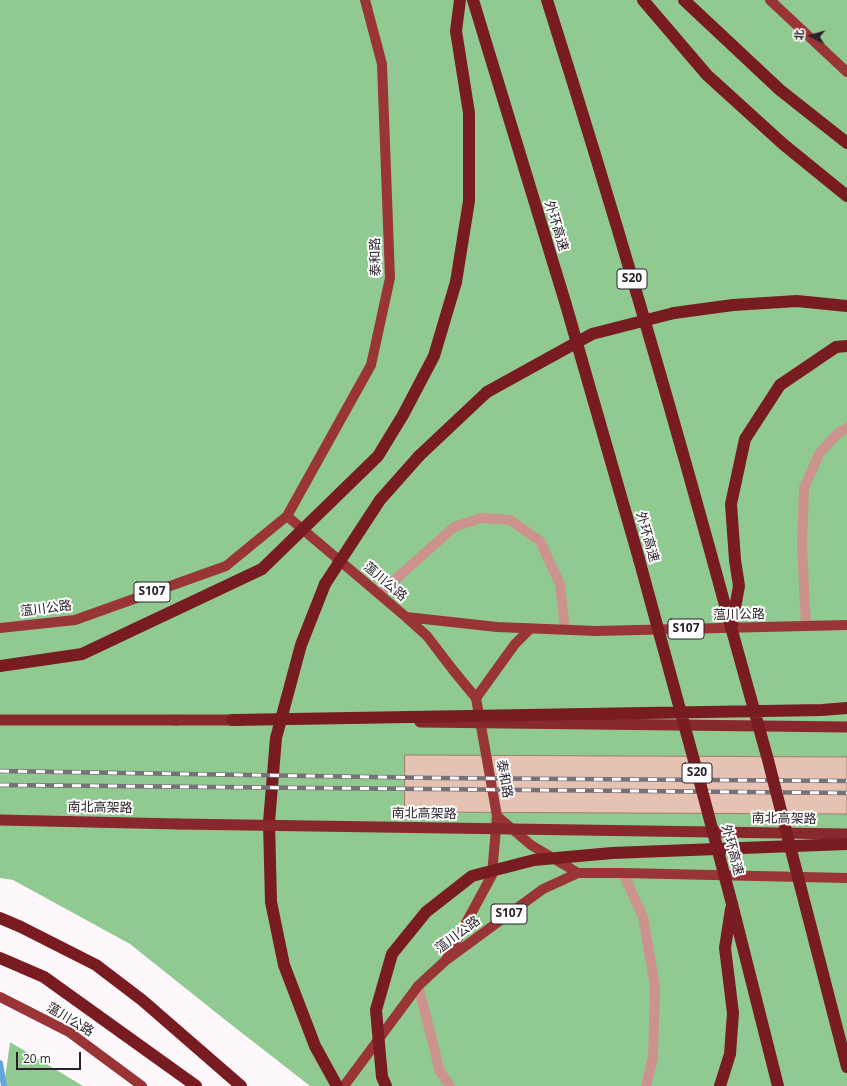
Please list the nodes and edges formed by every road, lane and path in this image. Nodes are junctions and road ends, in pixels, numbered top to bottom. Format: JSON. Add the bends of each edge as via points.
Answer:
{"nodes":[{"id":1,"x":365,"y":0,"type":"edge"},
{"id":2,"x":460,"y":0,"type":"edge"},
{"id":3,"x":473,"y":0,"type":"edge"},
{"id":4,"x":547,"y":0,"type":"edge"},
{"id":5,"x":643,"y":0,"type":"edge"},
{"id":6,"x":684,"y":0,"type":"edge"},
{"id":7,"x":770,"y":0,"type":"edge"},
{"id":8,"x":847,"y":72,"type":"edge"},
{"id":9,"x":847,"y":143,"type":"edge"},
{"id":10,"x":847,"y":196,"type":"edge"},
{"id":11,"x":847,"y":306,"type":"edge"},
{"id":12,"x":847,"y":346,"type":"edge"},
{"id":13,"x":847,"y":428,"type":"edge"},
{"id":14,"x":287,"y":516,"type":"junction"},
{"id":15,"x":379,"y":594,"type":"junction"},
{"id":16,"x":406,"y":617,"type":"junction"},
{"id":17,"x":847,"y":625,"type":"edge"},
{"id":18,"x":806,"y":626,"type":"junction"},
{"id":19,"x":731,"y":627,"type":"junction"},
{"id":20,"x":0,"y":628,"type":"edge"},
{"id":21,"x":530,"y":629,"type":"junction"},
{"id":22,"x":565,"y":630,"type":"junction"},
{"id":23,"x":0,"y":666,"type":"edge"},
{"id":24,"x":476,"y":698,"type":"junction"},
{"id":25,"x":847,"y":708,"type":"edge"},
{"id":26,"x":0,"y":720,"type":"edge"},
{"id":27,"x":232,"y":720,"type":"junction"},
{"id":28,"x":847,"y":727,"type":"edge"},
{"id":29,"x":497,"y":816,"type":"junction"},
{"id":30,"x":0,"y":820,"type":"edge"},
{"id":31,"x":847,"y":834,"type":"edge"},
{"id":32,"x":847,"y":844,"type":"edge"},
{"id":33,"x":623,"y":872,"type":"junction"},
{"id":34,"x":578,"y":873,"type":"junction"},
{"id":35,"x":847,"y":878,"type":"edge"},
{"id":36,"x":732,"y":904,"type":"junction"},
{"id":37,"x":0,"y":918,"type":"edge"},
{"id":38,"x":0,"y":958,"type":"edge"},
{"id":39,"x":445,"y":961,"type":"junction"},
{"id":40,"x":418,"y":986,"type":"junction"},
{"id":41,"x":0,"y":997,"type":"edge"},
{"id":42,"x":847,"y":1067,"type":"edge"},
{"id":43,"x":142,"y":1086,"type":"edge"},
{"id":44,"x":196,"y":1086,"type":"edge"},
{"id":45,"x":241,"y":1086,"type":"edge"},
{"id":46,"x":337,"y":1086,"type":"edge"},
{"id":47,"x":344,"y":1086,"type":"edge"},
{"id":48,"x":386,"y":1086,"type":"edge"},
{"id":49,"x":450,"y":1086,"type":"edge"},
{"id":50,"x":646,"y":1086,"type":"edge"},
{"id":51,"x":720,"y":1086,"type":"edge"},
{"id":52,"x":778,"y":1086,"type":"edge"}],
"edges":[{"from":1,"to":14,"type":"main road","name":"泰和路","via":[[382,64],[390,278],[371,365]]},
{"from":2,"to":23,"type":"highway","bridge":true,"via":[[456,31],[469,113],[469,201],[456,282],[434,356],[378,456],[262,569],[82,654]]},
{"from":3,"to":36,"type":"highway","name":"外环高速","number":"S20","bridge":true,"via":[[566,305]]},
{"from":4,"to":19,"type":"highway","number":"S20","via":[[634,284]]},
{"from":5,"to":10,"type":"highway","via":[[707,75],[783,144]]},
{"from":6,"to":9,"type":"highway","via":[[780,90]]},
{"from":7,"to":8,"type":"main road"},
{"from":11,"to":46,"type":"highway","bridge":true,"via":[[798,301],[733,305],[674,313],[592,334],[487,392],[419,456],[380,500],[325,584],[301,645],[276,738],[269,822],[271,902],[284,966],[314,1046]]},
{"from":12,"to":19,"type":"highway","via":[[836,347],[780,385],[745,439],[731,504],[739,586]]},
{"from":13,"to":18,"type":"lane","via":[[837,434],[819,454],[804,488],[802,545]]},
{"from":14,"to":15,"type":"main road","name":"蕰川公路"},
{"from":14,"to":20,"type":"main road","name":"蕰川公路","number":"S107","via":[[226,566],[76,620]]},
{"from":15,"to":16,"type":"main road","name":"蕰川公路"},
{"from":15,"to":22,"type":"lane","via":[[454,527],[481,518],[510,520],[540,541],[560,584]]},
{"from":16,"to":21,"type":"main road","name":"蕰川公路","number":"S107"},
{"from":16,"to":24,"type":"main road","name":"泰和路","via":[[427,636]]},
{"from":17,"to":18,"type":"main road","name":"蕰川公路","number":"S107"},
{"from":18,"to":22,"type":"main road","name":"蕰川公路","number":"S107"},
{"from":19,"to":42,"type":"highway","number":"S20","bridge":true},
{"from":21,"to":22,"type":"main road","name":"蕰川公路","number":"S107"},
{"from":21,"to":24,"type":"main road","via":[[515,644]]},
{"from":24,"to":29,"type":"main road","name":"泰和路"},
{"from":25,"to":27,"type":"highway","bridge":true},
{"from":26,"to":27,"type":"highway","bridge":true},
{"from":27,"to":28,"type":"highway","bridge":true},
{"from":29,"to":34,"type":"main road","via":[[531,845]]},
{"from":29,"to":39,"type":"main road","name":"泰和路","via":[[492,875]]},
{"from":30,"to":31,"type":"highway","name":"南北高架路","bridge":true},
{"from":32,"to":48,"type":"highway","bridge":true,"via":[[612,853],[534,860],[472,876],[426,912],[392,954],[376,1010],[382,1077]]},
{"from":33,"to":34,"type":"main road","name":"蕰川公路","number":"S107"},
{"from":33,"to":35,"type":"main road","name":"蕰川公路","number":"S107"},
{"from":33,"to":50,"type":"lane","via":[[643,917],[655,986],[653,1057]]},
{"from":34,"to":39,"type":"main road","name":"蕰川公路","number":"S107","via":[[543,889]]},
{"from":36,"to":51,"type":"highway","via":[[725,948],[733,1013],[730,1054]]},
{"from":36,"to":52,"type":"highway","name":"外环高速","number":"S20"},
{"from":37,"to":45,"type":"highway","via":[[96,966],[142,1000]]},
{"from":38,"to":44,"type":"highway","via":[[44,977]]},
{"from":39,"to":40,"type":"main road","name":"蕰川公路","number":"S107"},
{"from":40,"to":47,"type":"main road","name":"蕰川公路","number":"S107"},
{"from":40,"to":49,"type":"lane","via":[[439,1070]]},
{"from":41,"to":43,"type":"main road","name":"蕰川公路","via":[[69,1032]]}]}
